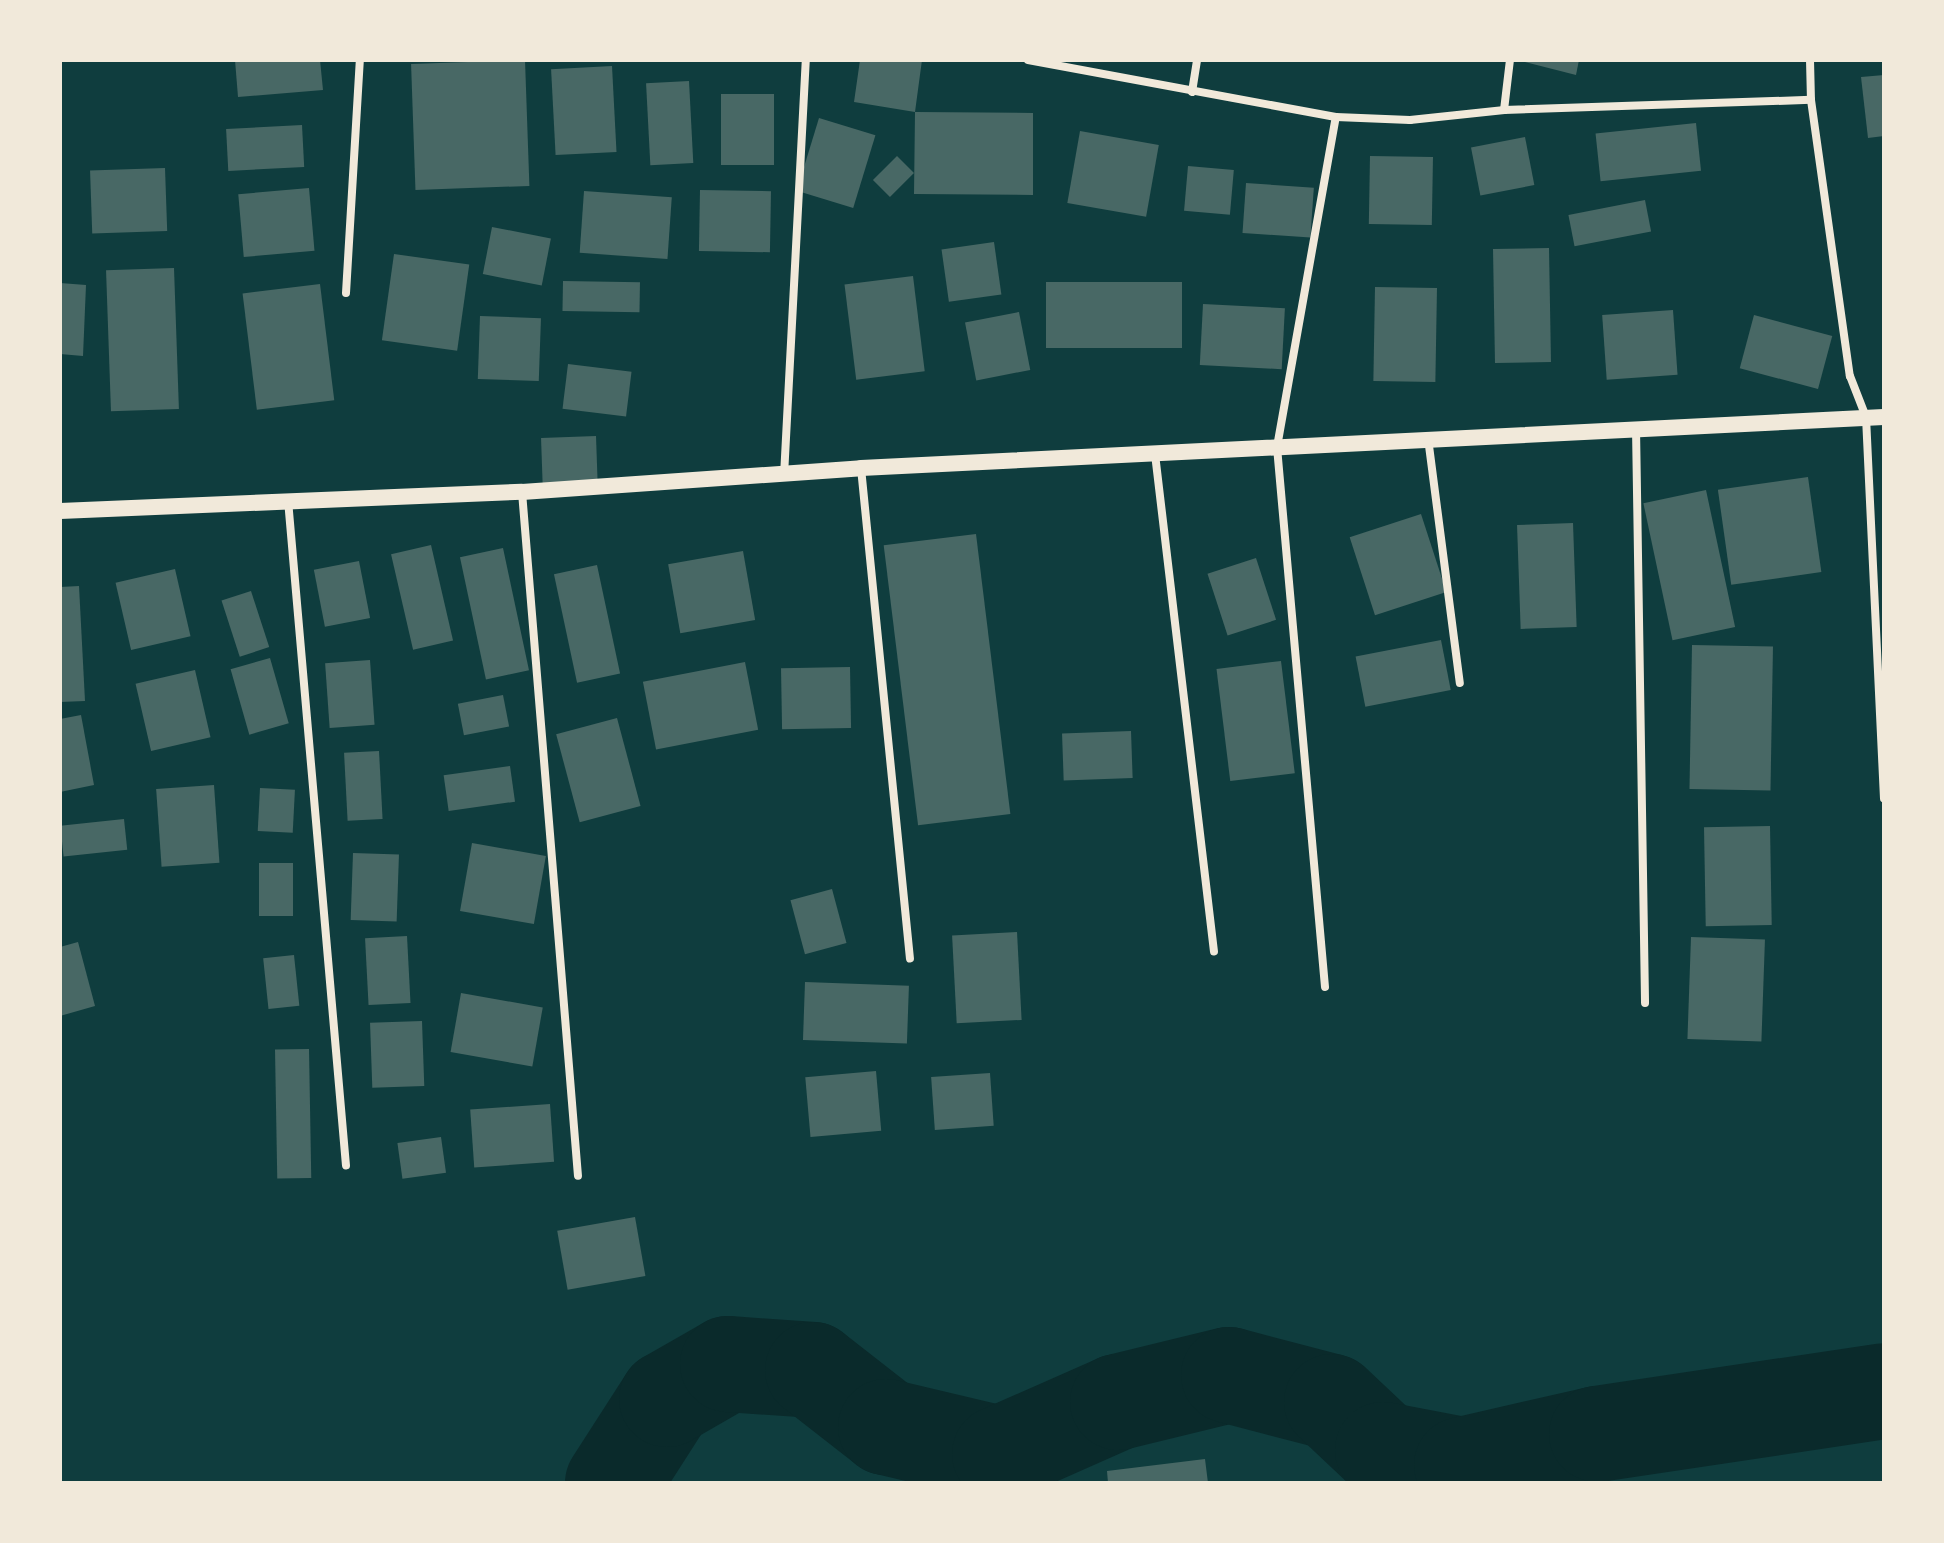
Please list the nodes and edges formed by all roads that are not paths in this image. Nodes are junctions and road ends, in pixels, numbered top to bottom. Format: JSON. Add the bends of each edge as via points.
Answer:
{"nodes":[{"id":1,"x":360,"y":60,"type":"edge"},
{"id":2,"x":806,"y":60,"type":"edge"},
{"id":3,"x":1028,"y":60,"type":"edge"},
{"id":4,"x":1197,"y":60,"type":"edge"},
{"id":5,"x":1510,"y":60,"type":"edge"},
{"id":6,"x":1810,"y":60,"type":"edge"},
{"id":7,"x":1192,"y":92,"type":"junction"},
{"id":8,"x":1811,"y":100,"type":"junction"},
{"id":9,"x":1504,"y":110,"type":"junction"},
{"id":10,"x":1336,"y":117,"type":"junction"},
{"id":11,"x":346,"y":293,"type":"dead end"},
{"id":12,"x":1866,"y":417,"type":"junction"},
{"id":13,"x":1884,"y":417,"type":"edge"},
{"id":14,"x":1636,"y":428,"type":"junction"},
{"id":15,"x":1428,"y":438,"type":"junction"},
{"id":16,"x":1277,"y":447,"type":"junction"},
{"id":17,"x":1155,"y":453,"type":"junction"},
{"id":18,"x":861,"y":468,"type":"junction"},
{"id":19,"x":784,"y":476,"type":"junction"},
{"id":20,"x":522,"y":492,"type":"junction"},
{"id":21,"x":288,"y":498,"type":"junction"},
{"id":22,"x":60,"y":511,"type":"edge"},
{"id":23,"x":1460,"y":683,"type":"dead end"},
{"id":24,"x":1884,"y":799,"type":"edge"},
{"id":25,"x":1214,"y":952,"type":"dead end"},
{"id":26,"x":910,"y":959,"type":"dead end"},
{"id":27,"x":1325,"y":987,"type":"dead end"},
{"id":28,"x":1645,"y":1003,"type":"dead end"},
{"id":29,"x":346,"y":1165,"type":"dead end"},
{"id":30,"x":578,"y":1176,"type":"dead end"}],
"edges":[{"from":1,"to":11,"type":"street"},
{"from":2,"to":19,"type":"street"},
{"from":3,"to":7,"type":"street"},
{"from":4,"to":7,"type":"street"},
{"from":5,"to":9,"type":"street"},
{"from":6,"to":8,"type":"street"},
{"from":7,"to":10,"type":"street"},
{"from":8,"to":9,"type":"street"},
{"from":8,"to":12,"type":"street","via":[[1850,376]]},
{"from":9,"to":10,"type":"street","via":[[1410,120]]},
{"from":10,"to":16,"type":"street"},
{"from":12,"to":13,"type":"main road"},
{"from":12,"to":14,"type":"main road"},
{"from":12,"to":24,"type":"street"},
{"from":14,"to":15,"type":"main road"},
{"from":14,"to":28,"type":"street"},
{"from":15,"to":16,"type":"main road"},
{"from":15,"to":23,"type":"street"},
{"from":16,"to":17,"type":"main road"},
{"from":16,"to":27,"type":"street"},
{"from":17,"to":18,"type":"main road"},
{"from":17,"to":25,"type":"street"},
{"from":18,"to":19,"type":"main road"},
{"from":18,"to":26,"type":"street"},
{"from":19,"to":20,"type":"main road"},
{"from":20,"to":21,"type":"main road"},
{"from":20,"to":30,"type":"street"},
{"from":21,"to":22,"type":"main road"},
{"from":21,"to":29,"type":"street"}]}
